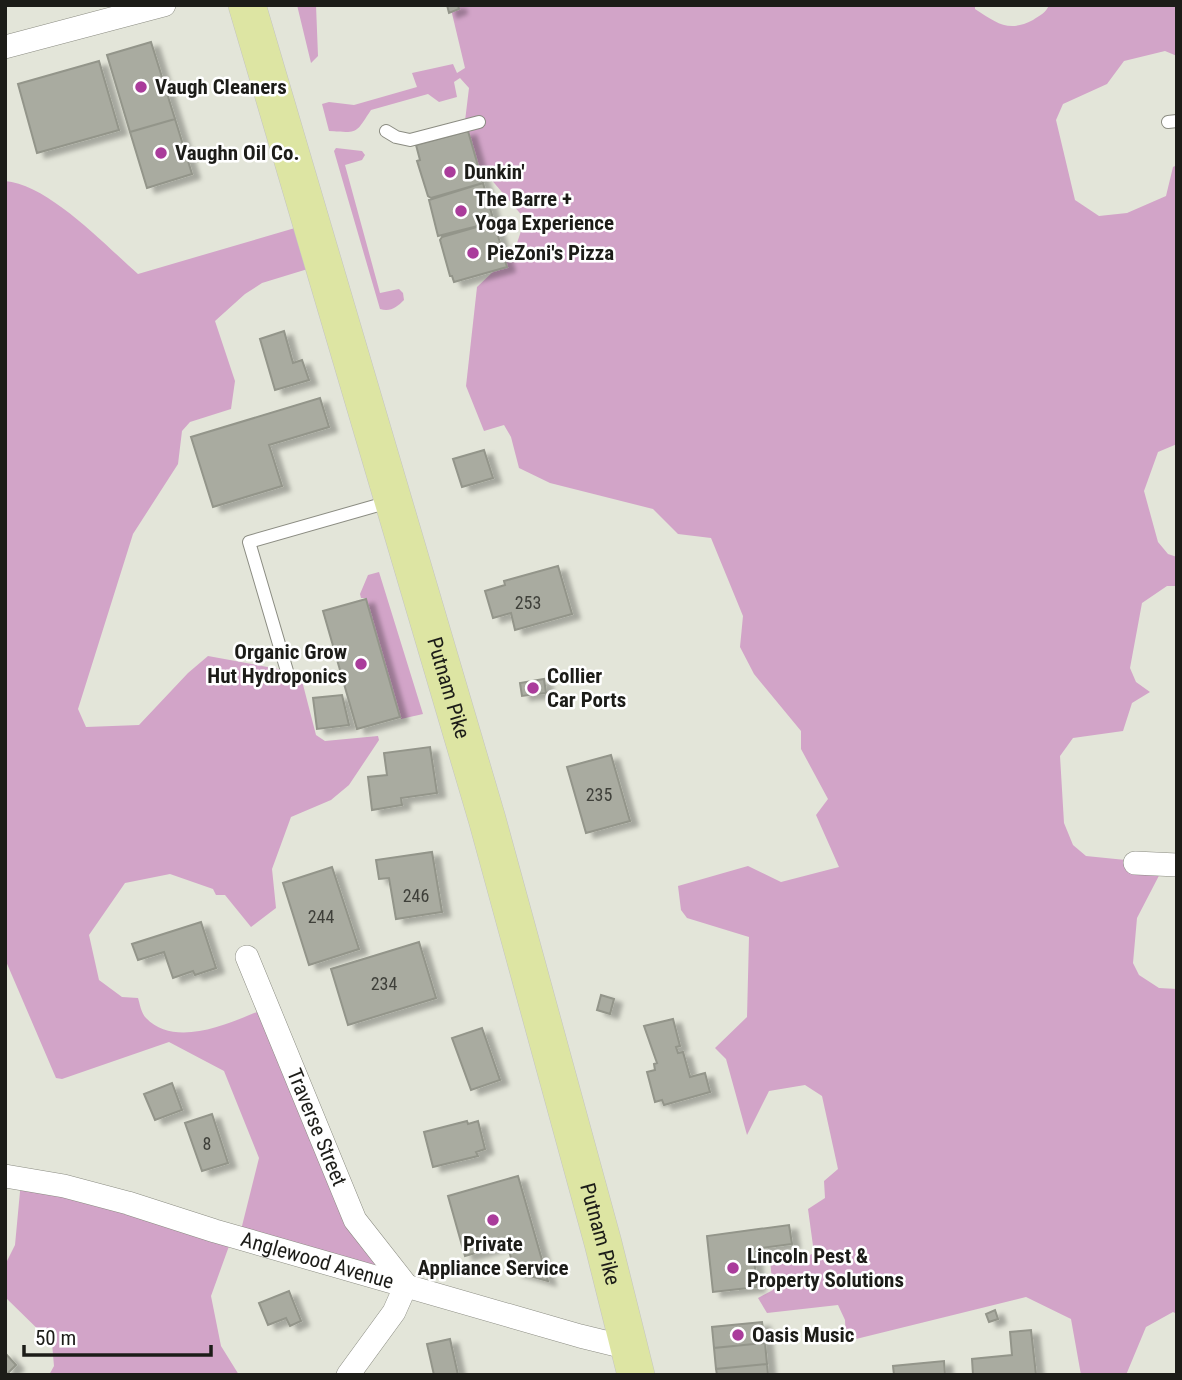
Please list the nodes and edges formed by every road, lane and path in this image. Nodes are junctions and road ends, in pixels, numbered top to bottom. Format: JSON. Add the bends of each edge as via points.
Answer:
{"nodes":[{"id":1,"x":164,"y":5,"type":"edge"},
{"id":2,"x":247,"y":5,"type":"edge"},
{"id":3,"x":5,"y":47,"type":"edge"},
{"id":4,"x":479,"y":122,"type":"dead end"},
{"id":5,"x":386,"y":131,"type":"dead end"},
{"id":6,"x":392,"y":501,"type":"junction"},
{"id":7,"x":289,"y":678,"type":"dead end"},
{"id":8,"x":1135,"y":863,"type":"dead end"},
{"id":9,"x":1177,"y":865,"type":"edge"},
{"id":10,"x":247,"y":957,"type":"dead end"},
{"id":11,"x":5,"y":1176,"type":"edge"},
{"id":12,"x":406,"y":1286,"type":"junction"},
{"id":13,"x":633,"y":1361,"type":"edge"},
{"id":14,"x":348,"y":1375,"type":"edge"}],
"edges":[{"from":1,"to":3,"type":"street"},
{"from":2,"to":6,"type":"main road","name":"Putnam Pike"},
{"from":4,"to":5,"type":"lane","via":[[410,140]]},
{"from":6,"to":7,"type":"lane","via":[[249,542]]},
{"from":6,"to":13,"type":"main road","name":"Putnam Pike","via":[[487,819]]},
{"from":8,"to":9,"type":"street"},
{"from":10,"to":12,"type":"street","name":"Traverse Street","via":[[355,1220]]},
{"from":11,"to":12,"type":"street","name":"Anglewood Avenue","via":[[128,1203]]},
{"from":12,"to":13,"type":"street","name":"Anglewood Avenue"},
{"from":12,"to":14,"type":"street","via":[[394,1312]]}]}
